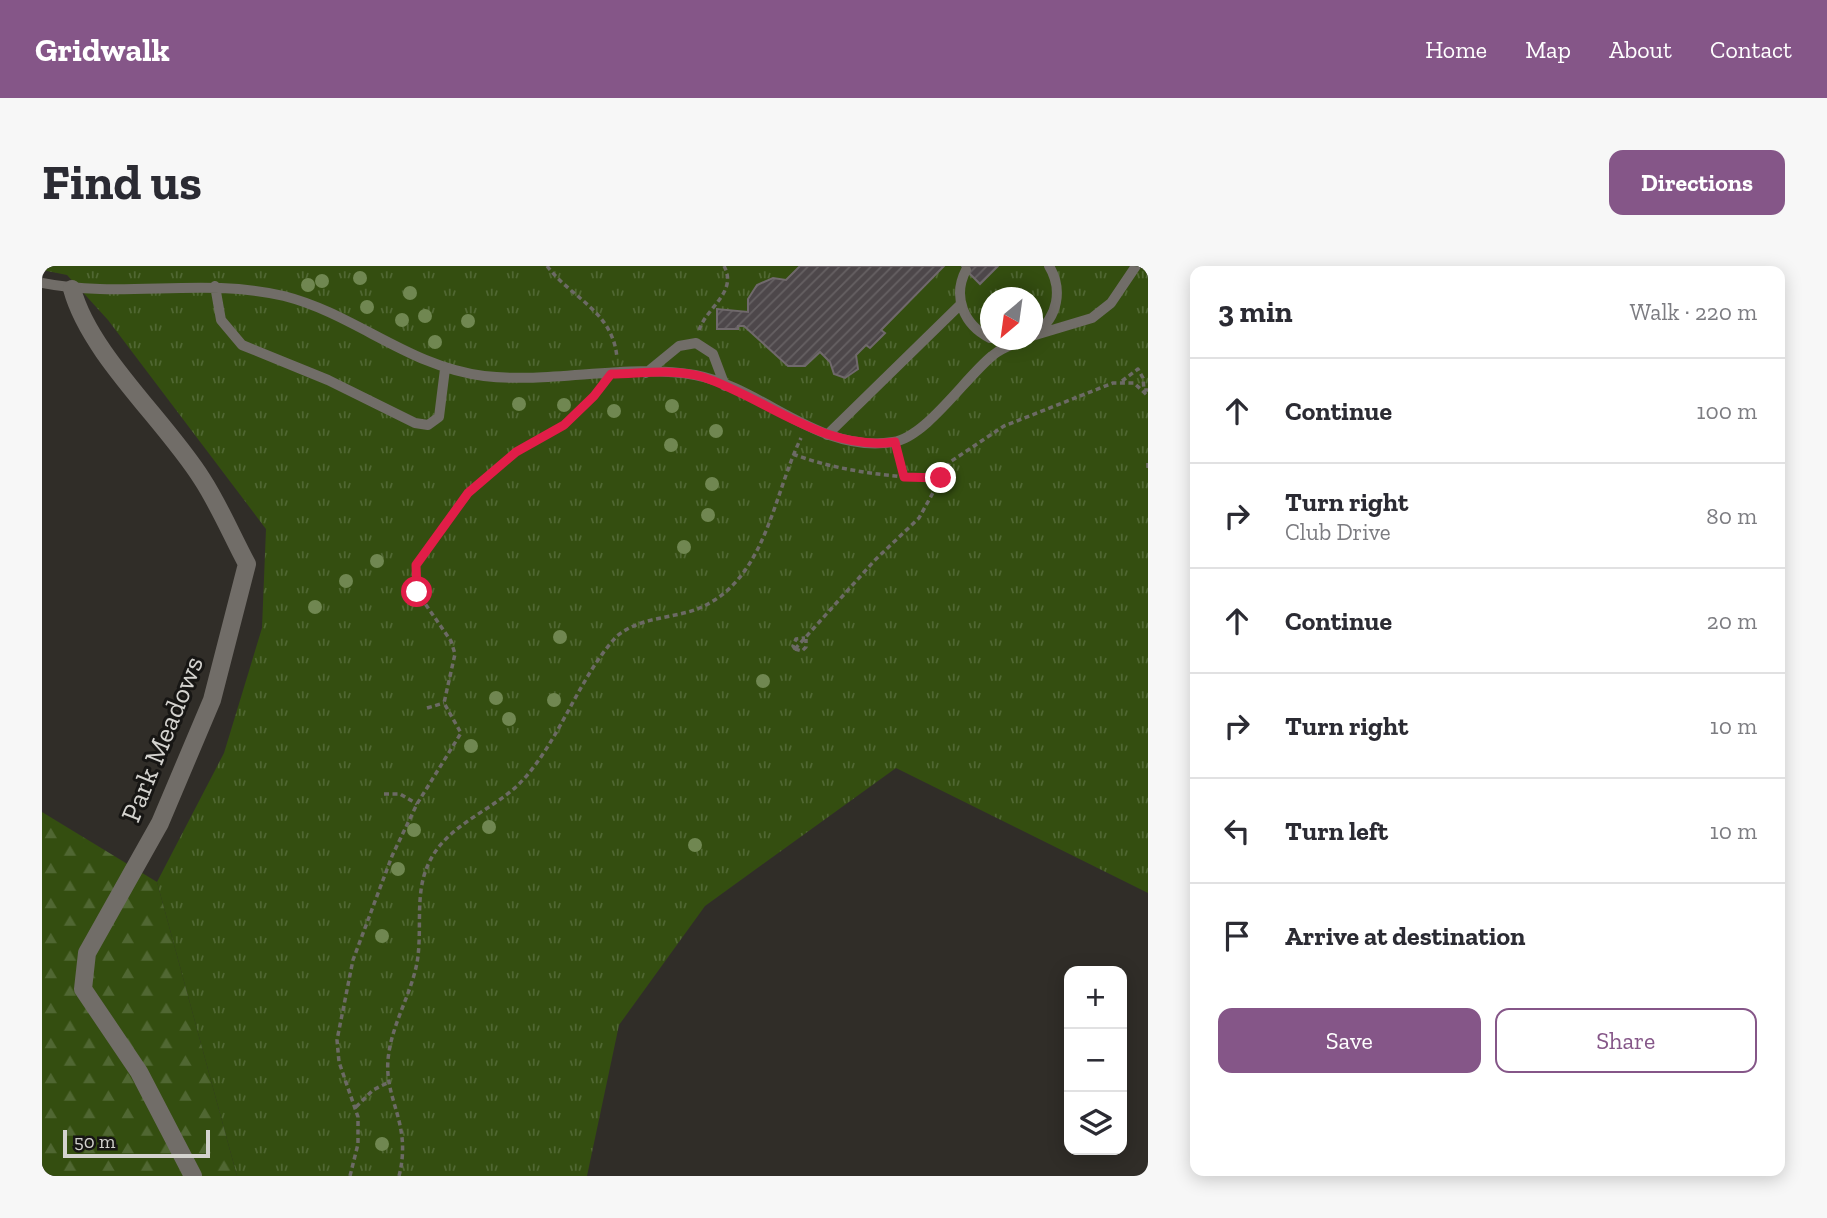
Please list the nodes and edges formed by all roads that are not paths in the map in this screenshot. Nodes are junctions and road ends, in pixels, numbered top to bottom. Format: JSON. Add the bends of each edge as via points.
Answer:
{"nodes":[{"id":1,"x":1136,"y":266,"type":"edge"},
{"id":2,"x":1052,"y":268,"type":"edge"},
{"id":3,"x":965,"y":270,"type":"dead end"},
{"id":4,"x":42,"y":283,"type":"edge"},
{"id":5,"x":215,"y":286,"type":"junction"},
{"id":6,"x":72,"y":289,"type":"junction"},
{"id":7,"x":961,"y":304,"type":"junction"},
{"id":8,"x":1043,"y":326,"type":"edge"},
{"id":9,"x":980,"y":331,"type":"edge"},
{"id":10,"x":1043,"y":333,"type":"edge"},
{"id":11,"x":1005,"y":350,"type":"edge"},
{"id":12,"x":445,"y":369,"type":"junction"},
{"id":13,"x":646,"y":373,"type":"junction"},
{"id":14,"x":725,"y":386,"type":"junction"},
{"id":15,"x":828,"y":435,"type":"junction"},
{"id":16,"x":193,"y":1176,"type":"edge"}],
"edges":[{"from":1,"to":10,"type":"lane","via":[[1111,303],[1092,318]]},
{"from":2,"to":8,"type":"lane","via":[[1055,306]]},
{"from":3,"to":7,"type":"lane"},
{"from":4,"to":6,"type":"lane"},
{"from":5,"to":6,"type":"lane"},
{"from":5,"to":12,"type":"lane","via":[[297,300]]},
{"from":5,"to":12,"type":"lane","via":[[221,320],[242,345],[415,423],[428,425],[439,417]]},
{"from":6,"to":16,"type":"street","name":"Park Meadows","via":[[117,369],[201,478],[247,564],[212,699],[160,823],[87,953],[83,989],[139,1072]]},
{"from":7,"to":9,"type":"lane","via":[[971,325]]},
{"from":7,"to":15,"type":"lane"},
{"from":11,"to":15,"type":"lane","via":[[991,357],[917,430],[895,442],[855,442]]},
{"from":12,"to":13,"type":"lane","via":[[497,377]]},
{"from":13,"to":14,"type":"lane","via":[[682,373]]},
{"from":13,"to":14,"type":"lane","via":[[679,346],[696,343],[713,354]]},
{"from":14,"to":15,"type":"lane"}]}
